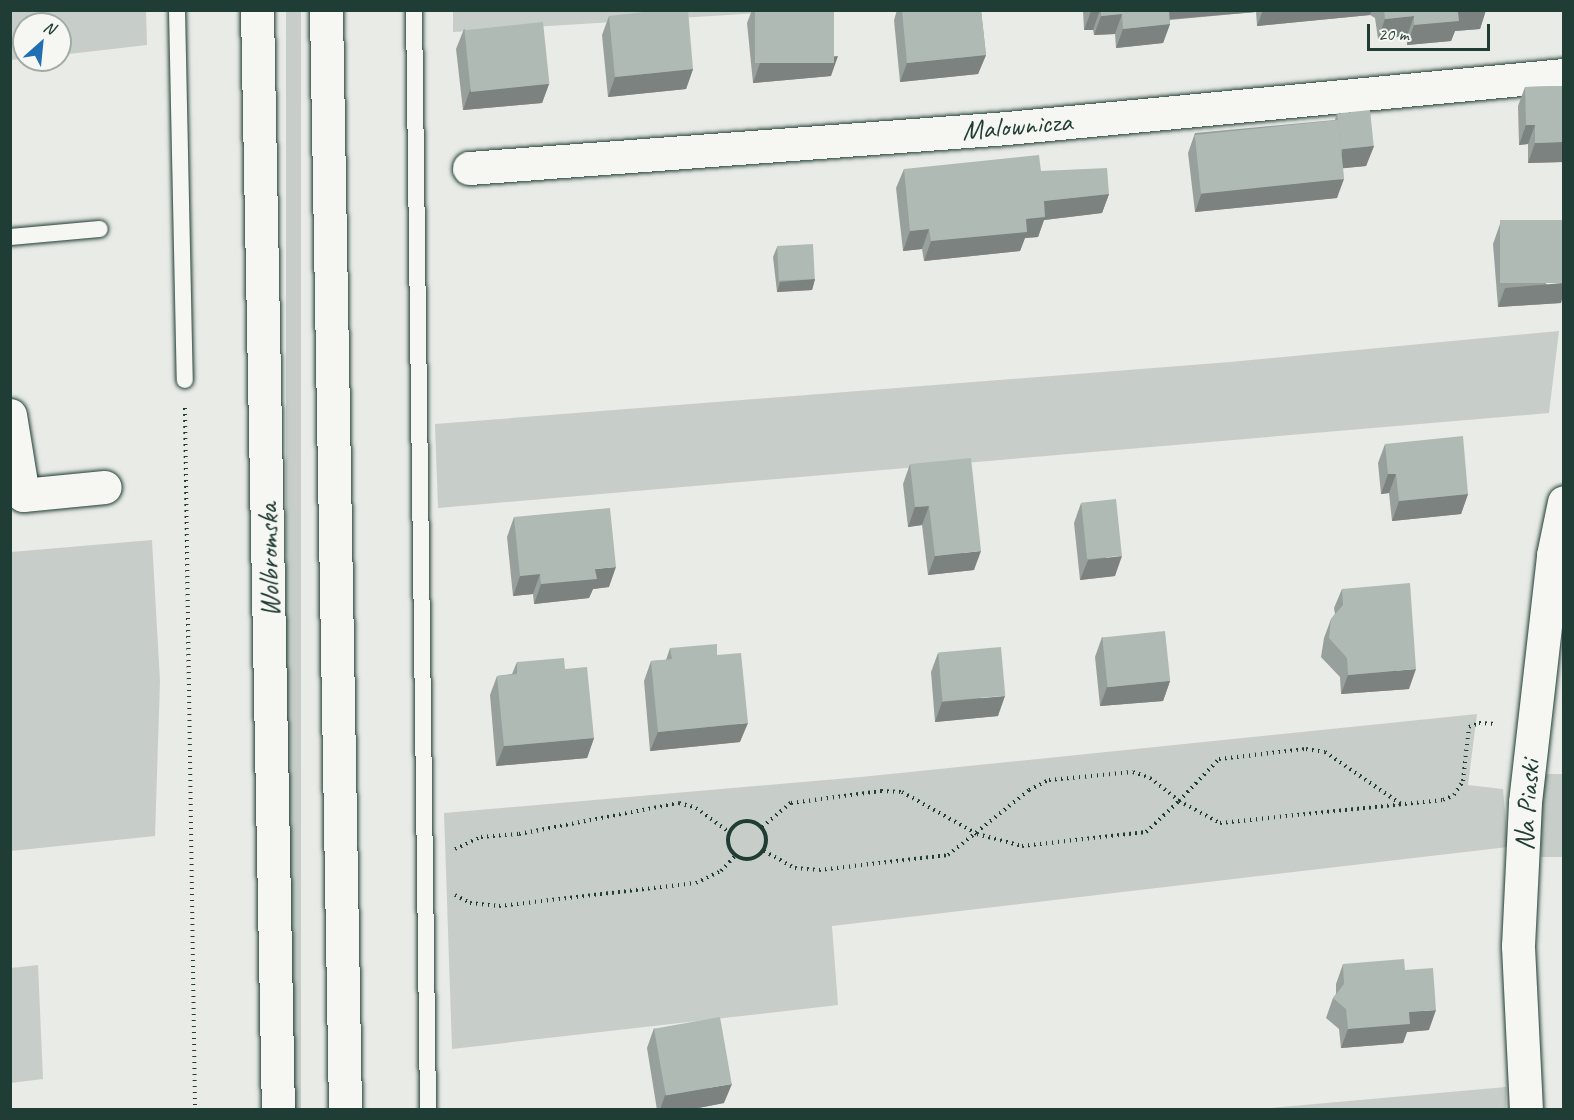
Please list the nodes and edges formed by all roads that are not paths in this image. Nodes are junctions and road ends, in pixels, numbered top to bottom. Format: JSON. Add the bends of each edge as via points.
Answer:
{"nodes":[{"id":1,"x":177,"y":10,"type":"edge"},
{"id":2,"x":257,"y":10,"type":"edge"},
{"id":3,"x":326,"y":10,"type":"edge"},
{"id":4,"x":414,"y":10,"type":"edge"},
{"id":5,"x":1563,"y":75,"type":"edge"},
{"id":6,"x":469,"y":168,"type":"dead end"},
{"id":7,"x":100,"y":228,"type":"dead end"},
{"id":8,"x":10,"y":237,"type":"edge"},
{"id":9,"x":185,"y":380,"type":"road end"},
{"id":10,"x":10,"y":416,"type":"edge"},
{"id":11,"x":105,"y":487,"type":"dead end"},
{"id":12,"x":1563,"y":502,"type":"edge"},
{"id":13,"x":278,"y":1110,"type":"edge"},
{"id":14,"x":345,"y":1110,"type":"edge"},
{"id":15,"x":428,"y":1110,"type":"edge"},
{"id":16,"x":1526,"y":1110,"type":"edge"}],
"edges":[{"from":1,"to":9,"type":"lane"},
{"from":2,"to":13,"type":"main road","name":"Wolbromska"},
{"from":3,"to":14,"type":"main road"},
{"from":4,"to":15,"type":"lane"},
{"from":5,"to":6,"type":"main road","name":"Malownicza","via":[[1007,129]]},
{"from":7,"to":8,"type":"lane"},
{"from":10,"to":11,"type":"main road","via":[[23,495]]},
{"from":12,"to":16,"type":"main road","name":"Na Piaski","via":[[1553,555],[1534,728],[1518,946]]}]}
